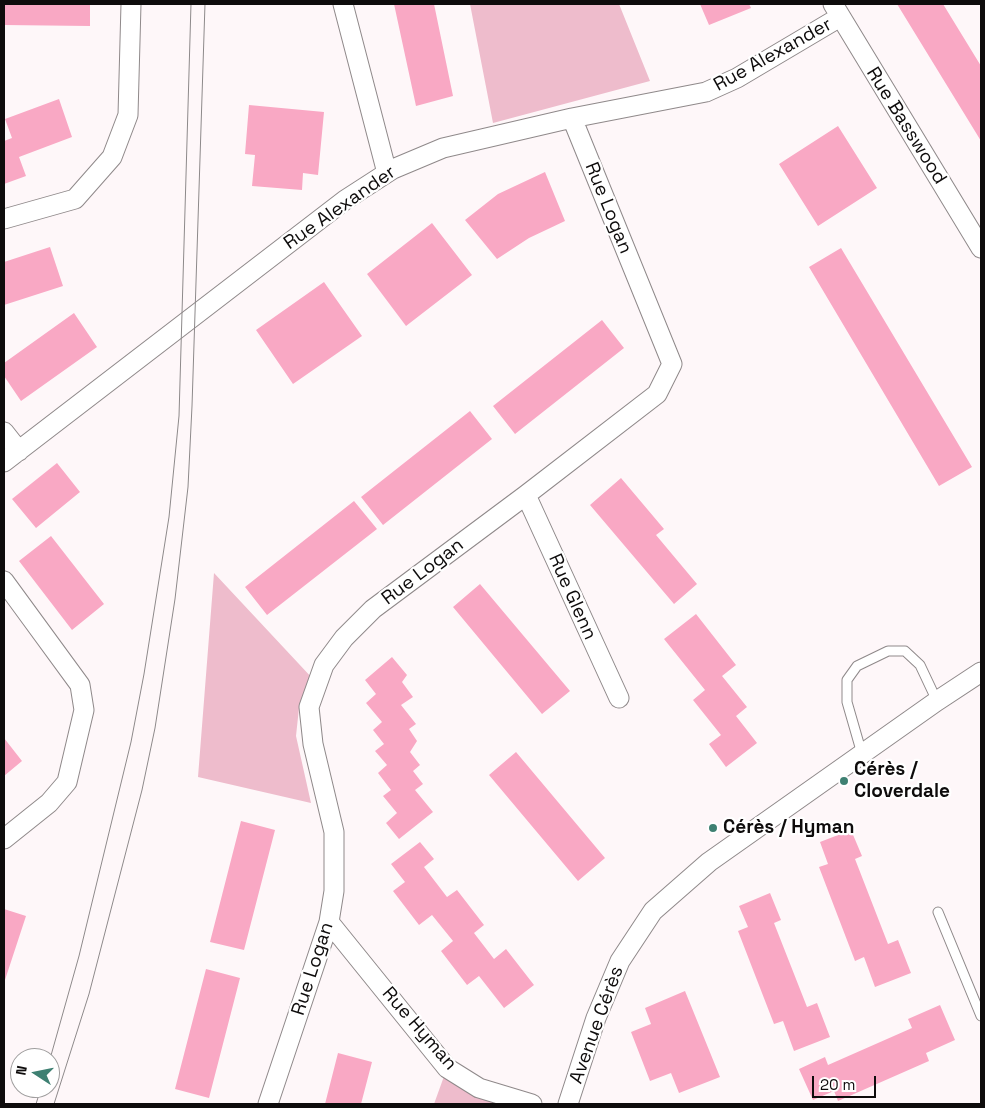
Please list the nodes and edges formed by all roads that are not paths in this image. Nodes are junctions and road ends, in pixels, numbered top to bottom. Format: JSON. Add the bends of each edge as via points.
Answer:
{"nodes":[{"id":1,"x":131,"y":4,"type":"edge"},
{"id":2,"x":343,"y":4,"type":"edge"},
{"id":3,"x":836,"y":10,"type":"edge"},
{"id":4,"x":572,"y":118,"type":"junction"},
{"id":5,"x":387,"y":173,"type":"junction"},
{"id":6,"x":4,"y":219,"type":"edge"},
{"id":7,"x":981,"y":248,"type":"edge"},
{"id":8,"x":4,"y":432,"type":"edge"},
{"id":9,"x":19,"y":451,"type":"junction"},
{"id":10,"x":4,"y":462,"type":"edge"},
{"id":11,"x":526,"y":495,"type":"junction"},
{"id":12,"x":4,"y":581,"type":"edge"},
{"id":13,"x":981,"y":672,"type":"edge"},
{"id":14,"x":619,"y":698,"type":"dead end"},
{"id":15,"x":937,"y":701,"type":"junction"},
{"id":16,"x":862,"y":754,"type":"junction"},
{"id":17,"x":4,"y":838,"type":"edge"},
{"id":18,"x":938,"y":912,"type":"dead end"},
{"id":19,"x":329,"y":922,"type":"junction"},
{"id":20,"x":981,"y":1016,"type":"edge"},
{"id":21,"x":268,"y":1104,"type":"edge"},
{"id":22,"x":532,"y":1104,"type":"edge"},
{"id":23,"x":568,"y":1104,"type":"edge"}],
"edges":[{"from":1,"to":6,"type":"street","via":[[128,115],[112,157],[75,199]]},
{"from":2,"to":5,"type":"street"},
{"from":3,"to":4,"type":"street","name":"Rue Alexander","via":[[737,78],[706,92]]},
{"from":3,"to":7,"type":"street","name":"Rue Basswood"},
{"from":4,"to":5,"type":"street","name":"Rue Alexander","via":[[443,148]]},
{"from":4,"to":11,"type":"street","name":"Rue Logan","via":[[672,364],[657,394]]},
{"from":5,"to":9,"type":"street","name":"Rue Alexander","via":[[338,206]]},
{"from":8,"to":9,"type":"street"},
{"from":9,"to":10,"type":"street","name":"Rue Alexander"},
{"from":11,"to":14,"type":"street","name":"Rue Glenn"},
{"from":11,"to":19,"type":"street","name":"Rue Logan","via":[[373,609],[344,638],[324,665],[309,707],[312,744],[334,832],[334,891]]},
{"from":12,"to":17,"type":"street","via":[[80,685],[84,710],[67,782],[50,803]]},
{"from":13,"to":15,"type":"street","name":"Avenue Cérès"},
{"from":15,"to":16,"type":"street","name":"Avenue Cérès"},
{"from":15,"to":16,"type":"lane","via":[[920,665],[905,651],[888,651],[857,666],[847,680],[847,702]]},
{"from":16,"to":23,"type":"street","name":"Avenue Cérès","via":[[709,862],[653,911],[620,960],[596,1018]]},
{"from":18,"to":20,"type":"lane"},
{"from":19,"to":21,"type":"street","name":"Rue Logan"},
{"from":19,"to":22,"type":"street","name":"Rue Hyman","via":[[447,1068],[480,1088]]}]}
